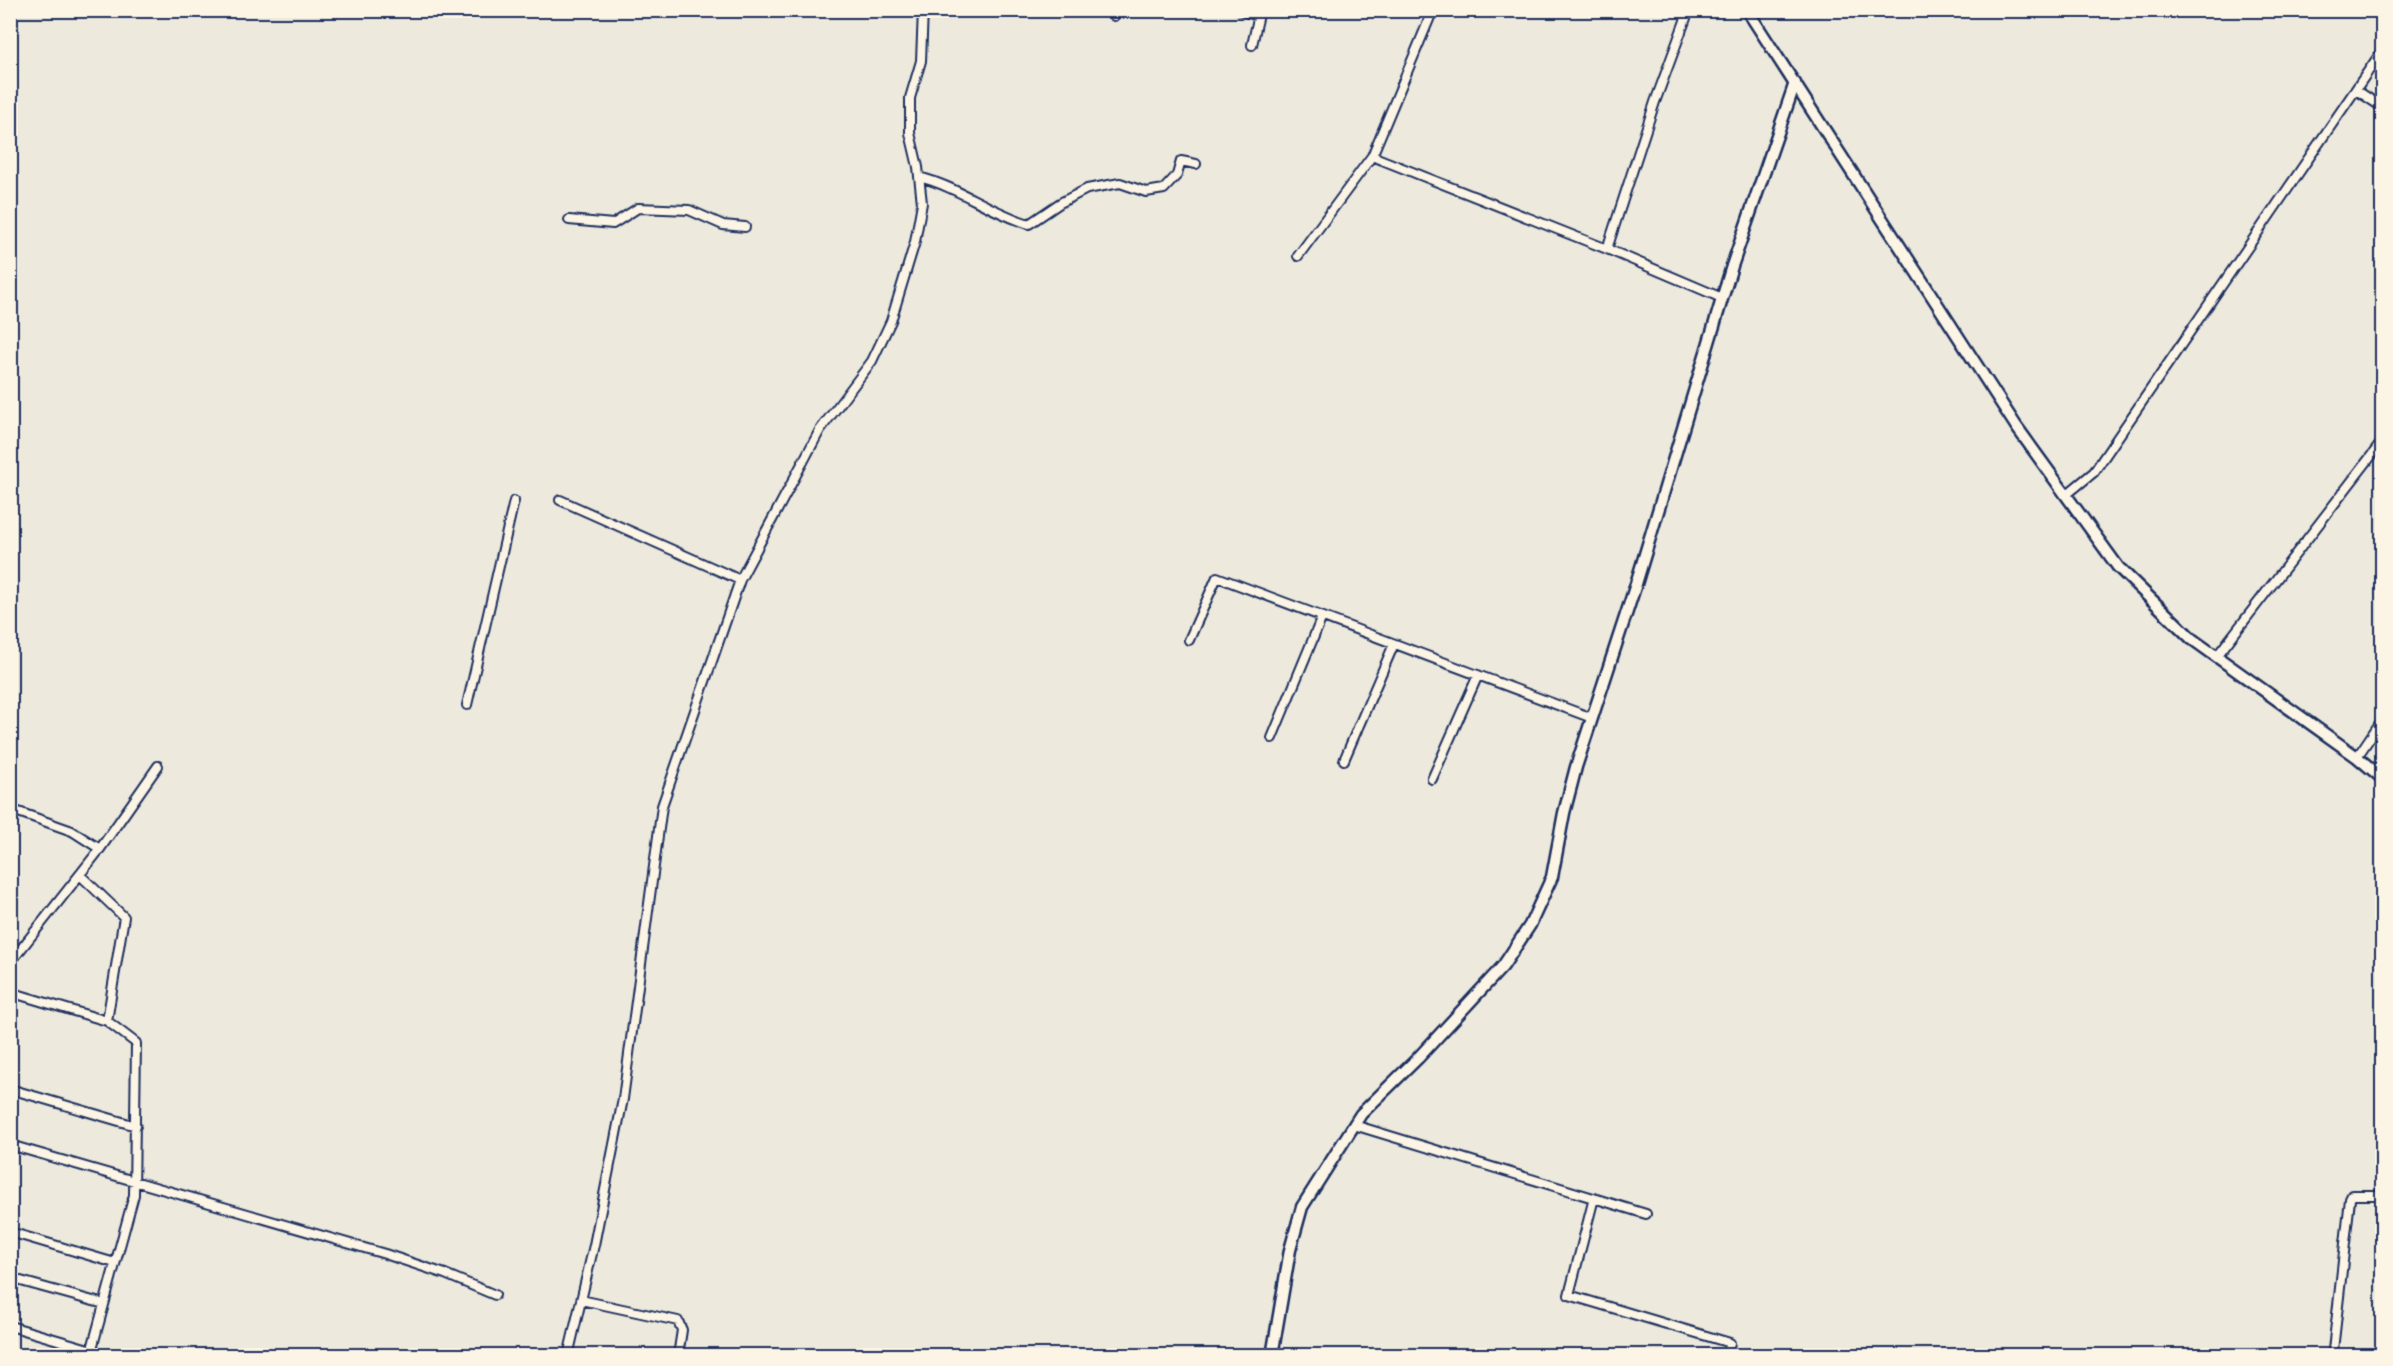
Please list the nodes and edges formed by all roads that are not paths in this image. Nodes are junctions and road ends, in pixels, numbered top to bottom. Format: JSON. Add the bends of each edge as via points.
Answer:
{"nodes":[{"id":1,"x":923,"y":10,"type":"edge"},
{"id":2,"x":1240,"y":10,"type":"edge"},
{"id":3,"x":1433,"y":10,"type":"edge"},
{"id":4,"x":1689,"y":10,"type":"edge"},
{"id":5,"x":1747,"y":10,"type":"edge"},
{"id":6,"x":1259,"y":13,"type":"edge"},
{"id":7,"x":1252,"y":45,"type":"dead end"},
{"id":8,"x":2382,"y":51,"type":"edge"},
{"id":9,"x":1795,"y":83,"type":"junction"},
{"id":10,"x":2356,"y":90,"type":"junction"},
{"id":11,"x":2382,"y":107,"type":"edge"},
{"id":12,"x":1372,"y":156,"type":"junction"},
{"id":13,"x":1196,"y":164,"type":"dead end"},
{"id":14,"x":919,"y":177,"type":"junction"},
{"id":15,"x":569,"y":220,"type":"dead end"},
{"id":16,"x":745,"y":227,"type":"dead end"},
{"id":17,"x":1607,"y":249,"type":"junction"},
{"id":18,"x":1298,"y":256,"type":"dead end"},
{"id":19,"x":1722,"y":297,"type":"junction"},
{"id":20,"x":2382,"y":442,"type":"edge"},
{"id":21,"x":2066,"y":495,"type":"junction"},
{"id":22,"x":560,"y":500,"type":"dead end"},
{"id":23,"x":514,"y":501,"type":"dead end"},
{"id":24,"x":740,"y":580,"type":"junction"},
{"id":25,"x":1322,"y":617,"type":"junction"},
{"id":26,"x":1190,"y":640,"type":"dead end"},
{"id":27,"x":1394,"y":644,"type":"junction"},
{"id":28,"x":2217,"y":656,"type":"junction"},
{"id":29,"x":1478,"y":675,"type":"junction"},
{"id":30,"x":467,"y":705,"type":"dead end"},
{"id":31,"x":1592,"y":718,"type":"junction"},
{"id":32,"x":2382,"y":720,"type":"edge"},
{"id":33,"x":1272,"y":738,"type":"dead end"},
{"id":34,"x":2357,"y":757,"type":"junction"},
{"id":35,"x":1344,"y":760,"type":"dead end"},
{"id":36,"x":158,"y":766,"type":"dead end"},
{"id":37,"x":2382,"y":778,"type":"edge"},
{"id":38,"x":1432,"y":779,"type":"dead end"},
{"id":39,"x":10,"y":809,"type":"edge"},
{"id":40,"x":100,"y":849,"type":"junction"},
{"id":41,"x":80,"y":875,"type":"junction"},
{"id":42,"x":10,"y":963,"type":"edge"},
{"id":43,"x":10,"y":992,"type":"edge"},
{"id":44,"x":107,"y":1021,"type":"junction"},
{"id":45,"x":10,"y":1089,"type":"edge"},
{"id":46,"x":1354,"y":1125,"type":"junction"},
{"id":47,"x":136,"y":1126,"type":"junction"},
{"id":48,"x":10,"y":1145,"type":"edge"},
{"id":49,"x":134,"y":1180,"type":"junction"},
{"id":50,"x":2382,"y":1195,"type":"edge"},
{"id":51,"x":1594,"y":1198,"type":"junction"},
{"id":52,"x":1646,"y":1214,"type":"dead end"},
{"id":53,"x":10,"y":1232,"type":"edge"},
{"id":54,"x":116,"y":1263,"type":"junction"},
{"id":55,"x":10,"y":1278,"type":"edge"},
{"id":56,"x":495,"y":1295,"type":"dead end"},
{"id":57,"x":581,"y":1300,"type":"junction"},
{"id":58,"x":104,"y":1304,"type":"junction"},
{"id":59,"x":10,"y":1326,"type":"edge"},
{"id":60,"x":91,"y":1353,"type":"edge"},
{"id":61,"x":568,"y":1356,"type":"edge"},
{"id":62,"x":678,"y":1356,"type":"edge"},
{"id":63,"x":1272,"y":1356,"type":"edge"},
{"id":64,"x":1726,"y":1356,"type":"edge"},
{"id":65,"x":2335,"y":1356,"type":"edge"}],
"edges":[{"from":1,"to":14,"type":"street","via":[[921,61],[910,98],[910,133]]},
{"from":2,"to":6,"type":"street"},
{"from":3,"to":12,"type":"street"},
{"from":4,"to":17,"type":"street"},
{"from":5,"to":9,"type":"street"},
{"from":6,"to":7,"type":"street"},
{"from":8,"to":10,"type":"street"},
{"from":9,"to":19,"type":"street"},
{"from":9,"to":21,"type":"street","via":[[2016,426]]},
{"from":10,"to":11,"type":"street"},
{"from":10,"to":21,"type":"street","via":[[2094,472]]},
{"from":12,"to":17,"type":"street"},
{"from":12,"to":18,"type":"street"},
{"from":13,"to":14,"type":"street","via":[[1181,161],[1177,176],[1164,189],[1146,192],[1120,183],[1087,189],[1029,224],[942,183]]},
{"from":14,"to":24,"type":"street","via":[[922,203],[915,242],[891,321],[873,361],[820,430]]},
{"from":15,"to":16,"type":"street","via":[[613,224],[639,208],[689,210],[723,225]]},
{"from":17,"to":19,"type":"street"},
{"from":19,"to":31,"type":"street"},
{"from":20,"to":28,"type":"street"},
{"from":21,"to":28,"type":"street","via":[[2118,567],[2192,639]]},
{"from":22,"to":24,"type":"street"},
{"from":23,"to":30,"type":"street"},
{"from":24,"to":57,"type":"street","via":[[662,806],[622,1099]]},
{"from":25,"to":26,"type":"street","via":[[1217,577]]},
{"from":25,"to":27,"type":"street"},
{"from":25,"to":33,"type":"street"},
{"from":27,"to":29,"type":"street"},
{"from":27,"to":35,"type":"street"},
{"from":28,"to":34,"type":"street"},
{"from":29,"to":31,"type":"street"},
{"from":29,"to":38,"type":"street"},
{"from":31,"to":46,"type":"street","via":[[1564,813],[1552,877],[1530,925],[1503,966]]},
{"from":32,"to":34,"type":"street"},
{"from":34,"to":37,"type":"street"},
{"from":36,"to":40,"type":"street"},
{"from":39,"to":40,"type":"street","via":[[72,831]]},
{"from":40,"to":41,"type":"street"},
{"from":41,"to":42,"type":"street"},
{"from":41,"to":44,"type":"street","via":[[124,917]]},
{"from":43,"to":44,"type":"street"},
{"from":44,"to":47,"type":"street","via":[[136,1043]]},
{"from":45,"to":47,"type":"street"},
{"from":46,"to":51,"type":"street"},
{"from":46,"to":63,"type":"street","via":[[1302,1208],[1290,1250]]},
{"from":47,"to":49,"type":"street"},
{"from":48,"to":49,"type":"street"},
{"from":49,"to":54,"type":"street","via":[[134,1195]]},
{"from":49,"to":56,"type":"street","via":[[385,1254]]},
{"from":50,"to":65,"type":"street","via":[[2359,1193],[2350,1199]]},
{"from":51,"to":52,"type":"street"},
{"from":51,"to":64,"type":"street","via":[[1569,1295],[1730,1343]]},
{"from":53,"to":54,"type":"street"},
{"from":54,"to":58,"type":"street"},
{"from":55,"to":58,"type":"street"},
{"from":57,"to":61,"type":"street"},
{"from":57,"to":62,"type":"street","via":[[678,1321],[682,1330]]},
{"from":58,"to":60,"type":"street"},
{"from":59,"to":60,"type":"street"}]}
